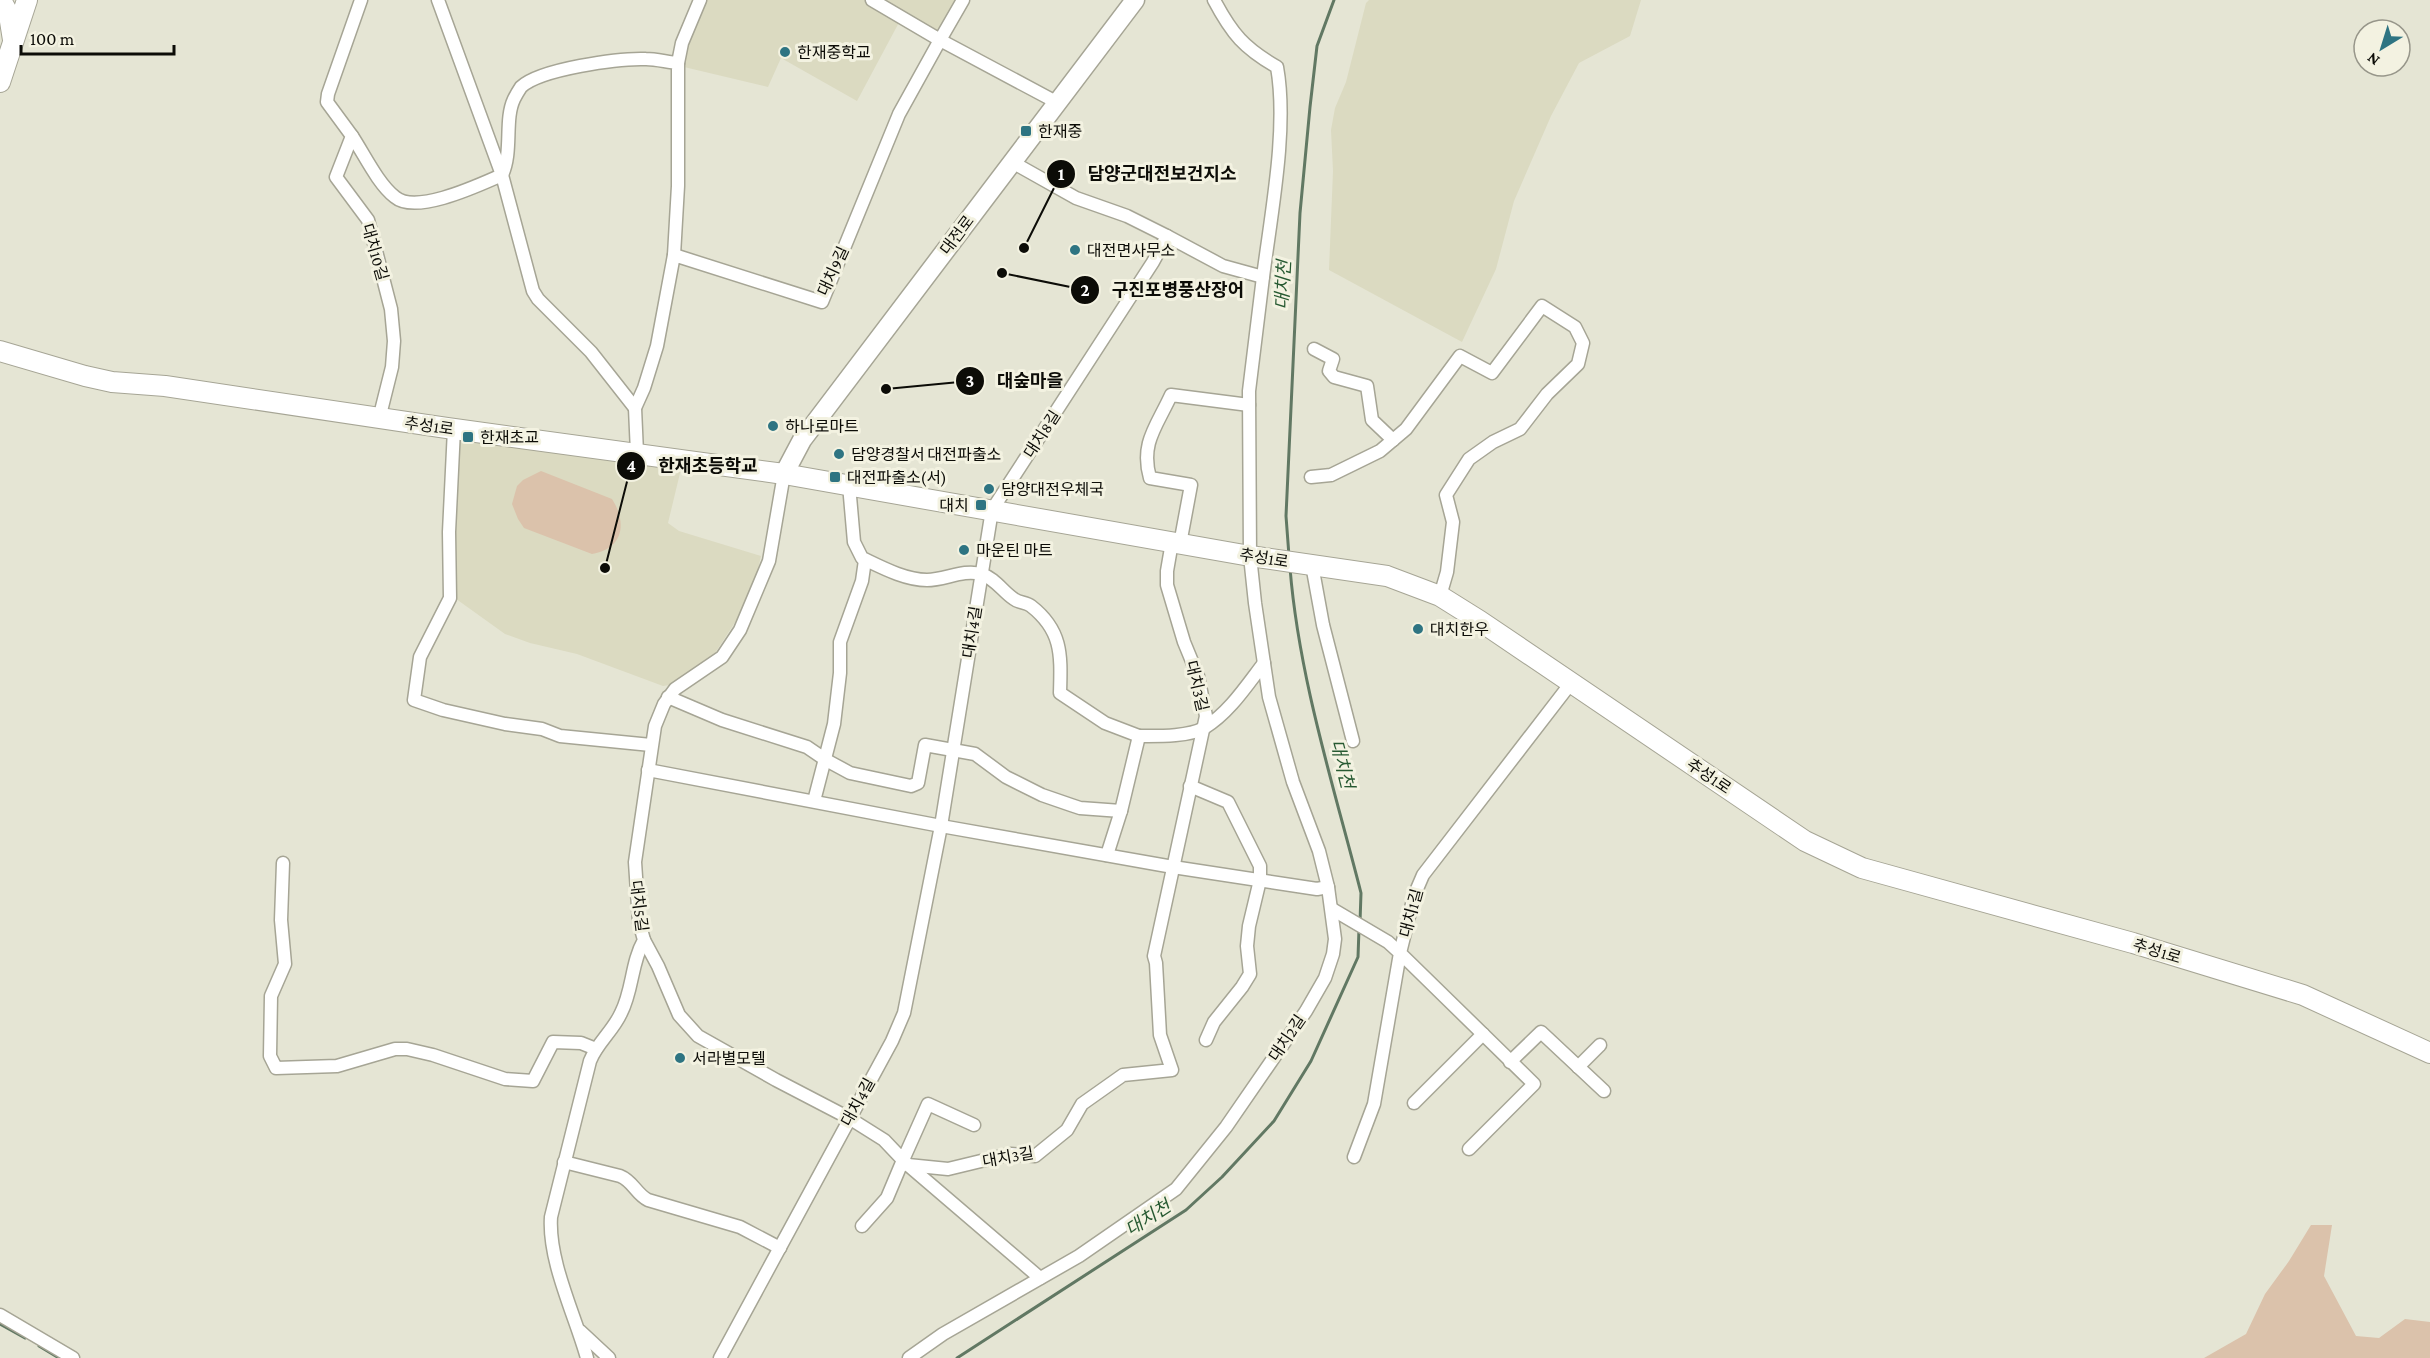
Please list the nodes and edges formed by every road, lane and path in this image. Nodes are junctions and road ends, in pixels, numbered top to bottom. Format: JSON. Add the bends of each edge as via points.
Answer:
{"nodes":[{"id":1,"x":1,"y":0,"type":"edge"},
{"id":2,"x":361,"y":0,"type":"edge"},
{"id":3,"x":438,"y":0,"type":"edge"},
{"id":4,"x":700,"y":0,"type":"edge"},
{"id":5,"x":872,"y":0,"type":"edge"},
{"id":6,"x":963,"y":0,"type":"edge"},
{"id":7,"x":1135,"y":0,"type":"edge"},
{"id":8,"x":1214,"y":0,"type":"edge"},
{"id":9,"x":27,"y":1,"type":"edge"},
{"id":10,"x":13,"y":40,"type":"junction"},
{"id":11,"x":940,"y":40,"type":"junction"},
{"id":12,"x":678,"y":63,"type":"junction"},
{"id":13,"x":0,"y":82,"type":"edge"},
{"id":14,"x":1058,"y":103,"type":"junction"},
{"id":15,"x":352,"y":136,"type":"junction"},
{"id":16,"x":1012,"y":162,"type":"junction"},
{"id":17,"x":502,"y":175,"type":"junction"},
{"id":18,"x":1167,"y":236,"type":"junction"},
{"id":19,"x":674,"y":255,"type":"junction"},
{"id":20,"x":1263,"y":277,"type":"junction"},
{"id":21,"x":1314,"y":349,"type":"dead end"},
{"id":22,"x":0,"y":351,"type":"edge"},
{"id":23,"x":1249,"y":405,"type":"junction"},
{"id":24,"x":635,"y":408,"type":"junction"},
{"id":25,"x":379,"y":419,"type":"junction"},
{"id":26,"x":454,"y":429,"type":"junction"},
{"id":27,"x":1393,"y":440,"type":"junction"},
{"id":28,"x":637,"y":453,"type":"junction"},
{"id":29,"x":784,"y":474,"type":"junction"},
{"id":30,"x":1311,"y":477,"type":"dead end"},
{"id":31,"x":849,"y":485,"type":"junction"},
{"id":32,"x":992,"y":510,"type":"junction"},
{"id":33,"x":1176,"y":543,"type":"junction"},
{"id":34,"x":1250,"y":556,"type":"junction"},
{"id":35,"x":865,"y":560,"type":"junction"},
{"id":36,"x":1312,"y":565,"type":"junction"},
{"id":37,"x":981,"y":574,"type":"junction"},
{"id":38,"x":1440,"y":596,"type":"junction"},
{"id":39,"x":1264,"y":663,"type":"junction"},
{"id":40,"x":1571,"y":683,"type":"junction"},
{"id":41,"x":668,"y":697,"type":"junction"},
{"id":42,"x":1203,"y":729,"type":"junction"},
{"id":43,"x":1139,"y":736,"type":"junction"},
{"id":44,"x":1353,"y":741,"type":"dead end"},
{"id":45,"x":651,"y":745,"type":"junction"},
{"id":46,"x":954,"y":748,"type":"junction"},
{"id":47,"x":826,"y":760,"type":"junction"},
{"id":48,"x":648,"y":770,"type":"junction"},
{"id":49,"x":1190,"y":786,"type":"junction"},
{"id":50,"x":814,"y":801,"type":"junction"},
{"id":51,"x":1121,"y":811,"type":"junction"},
{"id":52,"x":942,"y":826,"type":"junction"},
{"id":53,"x":1107,"y":855,"type":"junction"},
{"id":54,"x":283,"y":863,"type":"dead end"},
{"id":55,"x":1173,"y":867,"type":"junction"},
{"id":56,"x":1260,"y":880,"type":"junction"},
{"id":57,"x":1328,"y":887,"type":"junction"},
{"id":58,"x":1332,"y":909,"type":"junction"},
{"id":59,"x":644,"y":940,"type":"junction"},
{"id":60,"x":1400,"y":953,"type":"junction"},
{"id":61,"x":1483,"y":1034,"type":"junction"},
{"id":62,"x":1206,"y":1040,"type":"dead end"},
{"id":63,"x":1600,"y":1045,"type":"dead end"},
{"id":64,"x":596,"y":1049,"type":"junction"},
{"id":65,"x":2430,"y":1053,"type":"edge"},
{"id":66,"x":1510,"y":1062,"type":"junction"},
{"id":67,"x":1578,"y":1067,"type":"junction"},
{"id":68,"x":1604,"y":1091,"type":"dead end"},
{"id":69,"x":1414,"y":1103,"type":"dead end"},
{"id":70,"x":849,"y":1118,"type":"junction"},
{"id":71,"x":974,"y":1125,"type":"dead end"},
{"id":72,"x":1469,"y":1149,"type":"dead end"},
{"id":73,"x":1354,"y":1157,"type":"dead end"},
{"id":74,"x":564,"y":1162,"type":"junction"},
{"id":75,"x":905,"y":1162,"type":"junction"},
{"id":76,"x":862,"y":1226,"type":"dead end"},
{"id":77,"x":780,"y":1248,"type":"junction"},
{"id":78,"x":1040,"y":1278,"type":"junction"},
{"id":79,"x":0,"y":1315,"type":"edge"},
{"id":80,"x":580,"y":1331,"type":"junction"},
{"id":81,"x":73,"y":1358,"type":"edge"},
{"id":82,"x":587,"y":1358,"type":"edge"},
{"id":83,"x":609,"y":1358,"type":"edge"},
{"id":84,"x":720,"y":1358,"type":"edge"},
{"id":85,"x":909,"y":1358,"type":"edge"}],
"edges":[{"from":1,"to":10,"type":"main road","via":[[9,15]]},
{"from":2,"to":15,"type":"street","via":[[327,102]]},
{"from":3,"to":17,"type":"street"},
{"from":4,"to":12,"type":"street"},
{"from":5,"to":11,"type":"street"},
{"from":6,"to":11,"type":"street"},
{"from":7,"to":14,"type":"street","name":"대전로"},
{"from":8,"to":20,"type":"street","via":[[1228,26],[1244,44],[1277,67],[1280,83],[1278,156]]},
{"from":9,"to":10,"type":"main road"},
{"from":10,"to":13,"type":"main road"},
{"from":11,"to":14,"type":"street"},
{"from":11,"to":19,"type":"street","name":"대치9길","via":[[900,114],[822,302]]},
{"from":12,"to":17,"type":"street","via":[[627,60],[564,69],[529,82],[512,104],[507,163]]},
{"from":12,"to":19,"type":"street"},
{"from":14,"to":16,"type":"street","name":"대전로"},
{"from":15,"to":17,"type":"street","via":[[390,192],[403,202],[436,199]]},
{"from":15,"to":25,"type":"street","name":"대치10길","via":[[336,177],[368,220],[391,309],[392,367]]},
{"from":16,"to":18,"type":"street","via":[[1076,198],[1127,216]]},
{"from":16,"to":29,"type":"street","name":"대전로","via":[[802,440]]},
{"from":17,"to":24,"type":"street","via":[[533,291],[591,352]]},
{"from":18,"to":20,"type":"street","via":[[1223,266]]},
{"from":18,"to":32,"type":"street","name":"대치8길"},
{"from":19,"to":24,"type":"street","via":[[657,346]]},
{"from":20,"to":23,"type":"street"},
{"from":21,"to":27,"type":"street","via":[[1333,359],[1329,371],[1334,377],[1366,386],[1372,420]]},
{"from":22,"to":25,"type":"main road","name":"추성1로","via":[[112,382],[165,386]]},
{"from":23,"to":33,"type":"street","name":"대치3길","via":[[1171,395],[1154,426],[1146,455],[1150,478],[1191,485]]},
{"from":23,"to":34,"type":"street"},
{"from":24,"to":28,"type":"street"},
{"from":25,"to":26,"type":"main road","name":"추성1로"},
{"from":26,"to":28,"type":"main road","name":"추성1로"},
{"from":26,"to":45,"type":"street","via":[[450,598],[420,657],[414,700],[443,711],[542,729],[560,736]]},
{"from":27,"to":30,"type":"street","via":[[1380,451],[1331,475]]},
{"from":27,"to":38,"type":"street","via":[[1406,429],[1460,356],[1492,373],[1542,306],[1575,327],[1583,343],[1578,364],[1547,394],[1520,429],[1469,459],[1446,495],[1453,522]]},
{"from":28,"to":29,"type":"main road","name":"추성1로"},
{"from":29,"to":31,"type":"main road","name":"추성1로"},
{"from":29,"to":41,"type":"street","name":"대치5길","via":[[769,561],[740,630],[722,657],[685,680]]},
{"from":31,"to":32,"type":"main road","name":"추성1로"},
{"from":31,"to":35,"type":"street","via":[[854,542]]},
{"from":32,"to":33,"type":"main road","name":"추성1로"},
{"from":32,"to":37,"type":"street","name":"대치4길"},
{"from":33,"to":34,"type":"main road","name":"추성1로"},
{"from":33,"to":42,"type":"street","name":"대치3길","via":[[1167,585],[1198,676],[1206,716]]},
{"from":34,"to":36,"type":"main road","name":"추성1로"},
{"from":34,"to":39,"type":"street","name":"대치2길"},
{"from":35,"to":37,"type":"street","via":[[927,580],[967,572]]},
{"from":35,"to":47,"type":"street","via":[[862,581],[840,642],[837,705]]},
{"from":36,"to":38,"type":"main road","name":"추성1로","via":[[1387,576]]},
{"from":36,"to":44,"type":"street"},
{"from":37,"to":43,"type":"street","via":[[1016,601],[1029,604],[1047,623],[1061,656],[1060,693],[1105,723]]},
{"from":37,"to":46,"type":"street","name":"대치4길"},
{"from":38,"to":40,"type":"main road","name":"추성1로"},
{"from":39,"to":42,"type":"street","via":[[1231,705]]},
{"from":39,"to":57,"type":"street","name":"대치2길","via":[[1269,697],[1293,782]]},
{"from":40,"to":60,"type":"street","name":"대치1길","via":[[1423,875]]},
{"from":40,"to":65,"type":"main road","name":"추성1로","via":[[1805,841],[1862,868],[2303,995]]},
{"from":41,"to":45,"type":"street","name":"대치5길","via":[[659,713]]},
{"from":41,"to":47,"type":"street","via":[[722,720],[807,747]]},
{"from":42,"to":43,"type":"street"},
{"from":42,"to":49,"type":"street","name":"대치3길"},
{"from":43,"to":51,"type":"street"},
{"from":45,"to":48,"type":"street","name":"대치5길"},
{"from":46,"to":47,"type":"street","via":[[926,745],[918,783],[911,786],[857,775]]},
{"from":46,"to":51,"type":"street","via":[[975,754],[996,771],[1041,795],[1080,808]]},
{"from":46,"to":52,"type":"street","name":"대치4길"},
{"from":47,"to":50,"type":"street"},
{"from":48,"to":50,"type":"street"},
{"from":48,"to":59,"type":"street","name":"대치5길","via":[[635,862]]},
{"from":49,"to":55,"type":"street","name":"대치3길"},
{"from":49,"to":56,"type":"street","via":[[1228,802],[1260,866]]},
{"from":50,"to":52,"type":"street"},
{"from":51,"to":53,"type":"street"},
{"from":52,"to":53,"type":"street"},
{"from":52,"to":70,"type":"street","name":"대치4길","via":[[904,1013]]},
{"from":53,"to":55,"type":"street"},
{"from":54,"to":64,"type":"street","via":[[281,920],[285,964],[271,996],[270,1056],[276,1068],[337,1066],[407,1049],[505,1078],[533,1081],[553,1042],[581,1043]]},
{"from":55,"to":56,"type":"street"},
{"from":55,"to":75,"type":"street","name":"대치3길","via":[[1154,956],[1160,1035],[1172,1070],[1123,1076],[1082,1104],[1068,1130],[1035,1156],[1010,1154],[948,1169]]},
{"from":56,"to":57,"type":"street","via":[[1317,889]]},
{"from":56,"to":62,"type":"street","via":[[1249,926],[1250,974],[1214,1022]]},
{"from":57,"to":58,"type":"street","name":"대치2길"},
{"from":58,"to":60,"type":"street"},
{"from":58,"to":78,"type":"street","name":"대치2길","via":[[1335,939],[1325,978],[1220,1135],[1176,1189]]},
{"from":59,"to":64,"type":"street","name":"대치5길","via":[[621,1014]]},
{"from":59,"to":70,"type":"street","via":[[680,1015],[698,1036]]},
{"from":60,"to":61,"type":"street","name":"대치1길"},
{"from":60,"to":73,"type":"street","via":[[1374,1104]]},
{"from":61,"to":66,"type":"street","name":"대치1길"},
{"from":61,"to":69,"type":"street"},
{"from":63,"to":67,"type":"street"},
{"from":64,"to":74,"type":"street","name":"대치5길"},
{"from":66,"to":67,"type":"street","via":[[1541,1032]]},
{"from":66,"to":72,"type":"street","name":"대치1길","via":[[1534,1084]]},
{"from":67,"to":68,"type":"street"},
{"from":70,"to":75,"type":"street","via":[[884,1140]]},
{"from":70,"to":77,"type":"street","name":"대치4길"},
{"from":71,"to":75,"type":"street","via":[[928,1104]]},
{"from":74,"to":77,"type":"street","via":[[626,1178],[648,1200],[740,1227]]},
{"from":74,"to":80,"type":"street","name":"대치5길","via":[[550,1233]]},
{"from":75,"to":76,"type":"street","via":[[887,1198]]},
{"from":75,"to":78,"type":"street"},
{"from":77,"to":84,"type":"street","name":"대치4길"},
{"from":78,"to":85,"type":"street","name":"대치2길"},
{"from":79,"to":81,"type":"street"},
{"from":80,"to":82,"type":"street","name":"대치5길"},
{"from":80,"to":83,"type":"street"}]}
